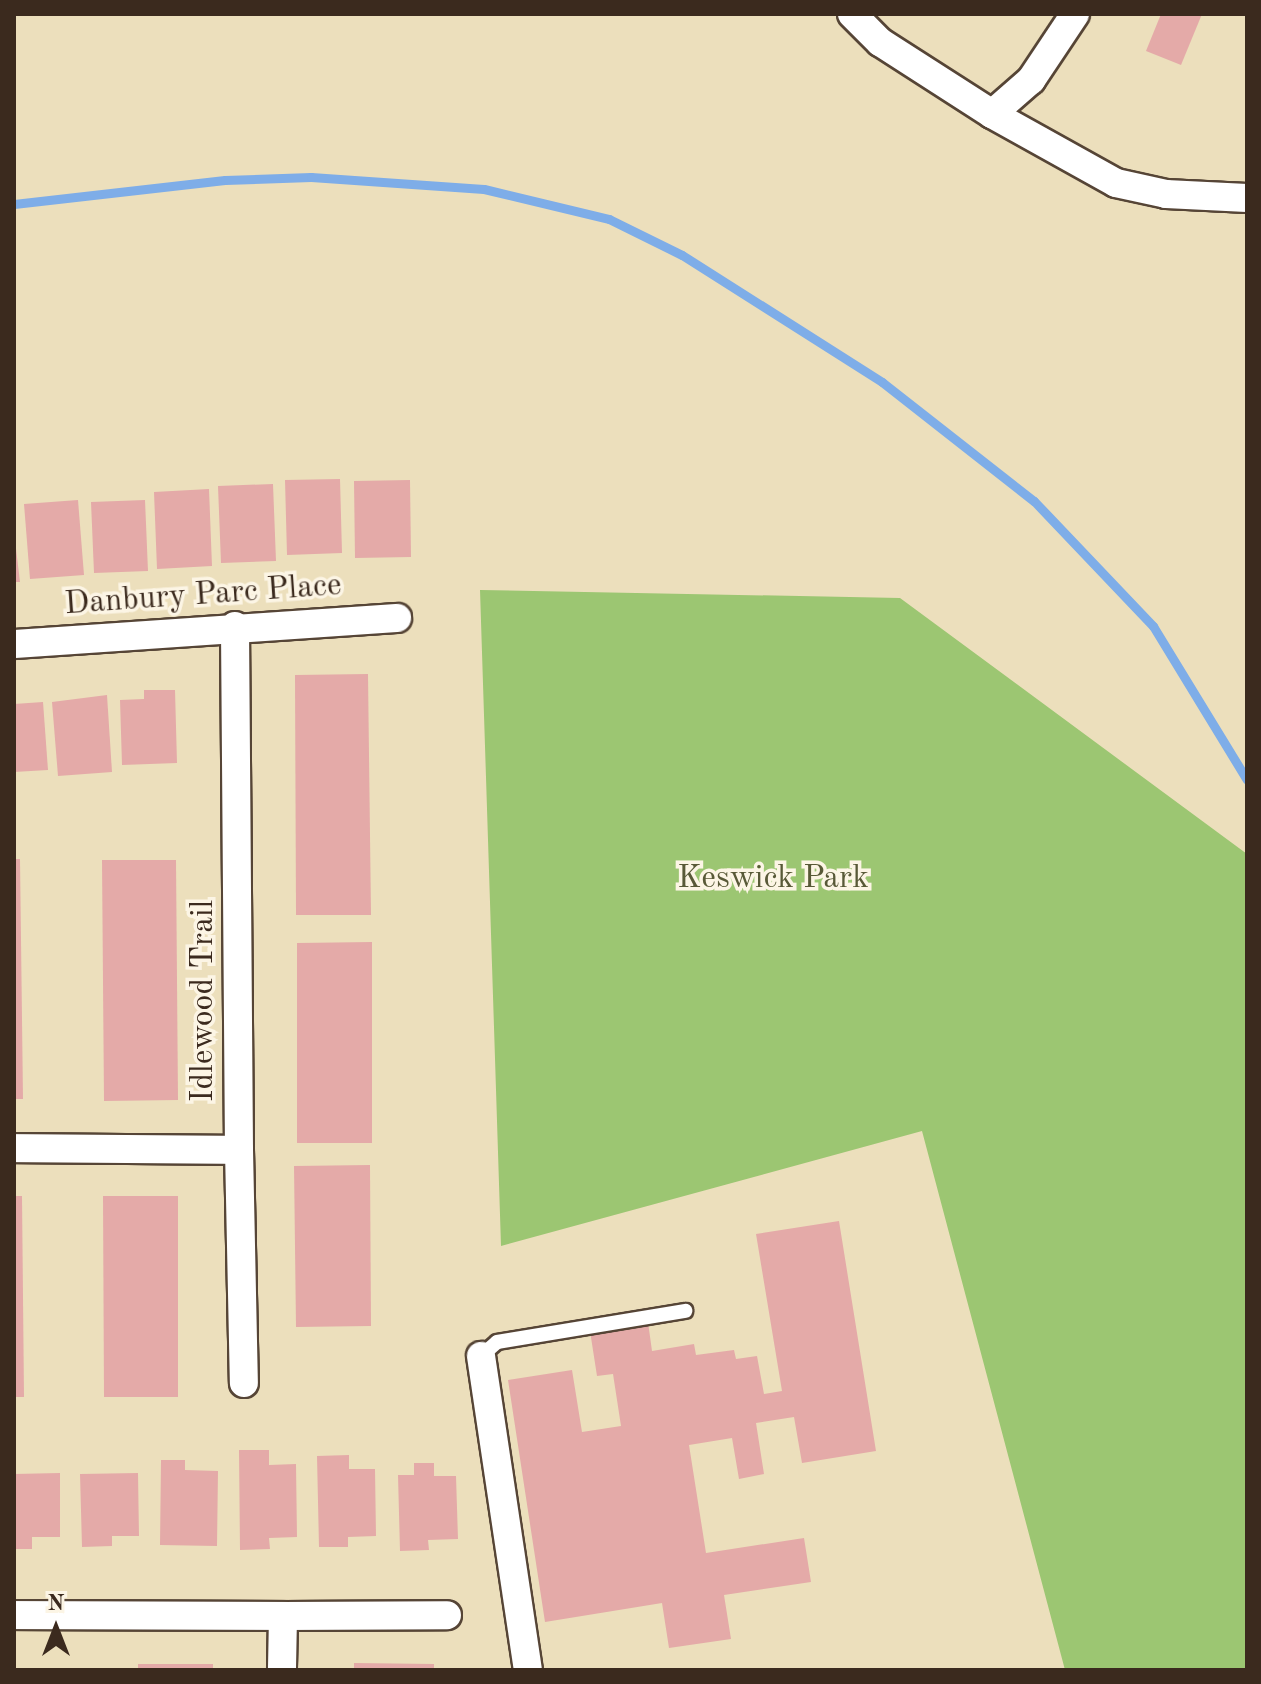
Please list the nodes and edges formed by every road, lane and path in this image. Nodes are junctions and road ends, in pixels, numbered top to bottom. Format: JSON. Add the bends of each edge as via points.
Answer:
{"nodes":[{"id":1,"x":852,"y":14,"type":"edge"},
{"id":2,"x":1075,"y":14,"type":"edge"},
{"id":3,"x":992,"y":114,"type":"junction"},
{"id":4,"x":1247,"y":198,"type":"edge"},
{"id":5,"x":397,"y":618,"type":"dead end"},
{"id":6,"x":235,"y":626,"type":"junction"},
{"id":7,"x":14,"y":644,"type":"edge"},
{"id":8,"x":14,"y":1148,"type":"edge"},
{"id":9,"x":239,"y":1150,"type":"junction"},
{"id":10,"x":685,"y":1311,"type":"dead end"},
{"id":11,"x":481,"y":1356,"type":"joint"},
{"id":12,"x":244,"y":1383,"type":"dead end"},
{"id":13,"x":14,"y":1615,"type":"edge"},
{"id":14,"x":447,"y":1615,"type":"dead end"},
{"id":15,"x":283,"y":1616,"type":"junction"},
{"id":16,"x":282,"y":1670,"type":"edge"},
{"id":17,"x":528,"y":1670,"type":"edge"}],
"edges":[{"from":1,"to":3,"type":"street","via":[[880,42]]},
{"from":2,"to":3,"type":"street","via":[[1031,80]]},
{"from":3,"to":4,"type":"street","via":[[1116,183],[1166,194]]},
{"from":5,"to":6,"type":"street","name":"Danbury Parc Place"},
{"from":6,"to":7,"type":"street","name":"Danbury Parc Place"},
{"from":6,"to":9,"type":"street","name":"Idlewood Trail"},
{"from":8,"to":9,"type":"street","name":"Idlewood Trail"},
{"from":9,"to":12,"type":"street"},
{"from":10,"to":11,"type":"lane","via":[[497,1342]]},
{"from":11,"to":17,"type":"street"},
{"from":13,"to":15,"type":"street"},
{"from":14,"to":15,"type":"street"},
{"from":15,"to":16,"type":"street"}]}
